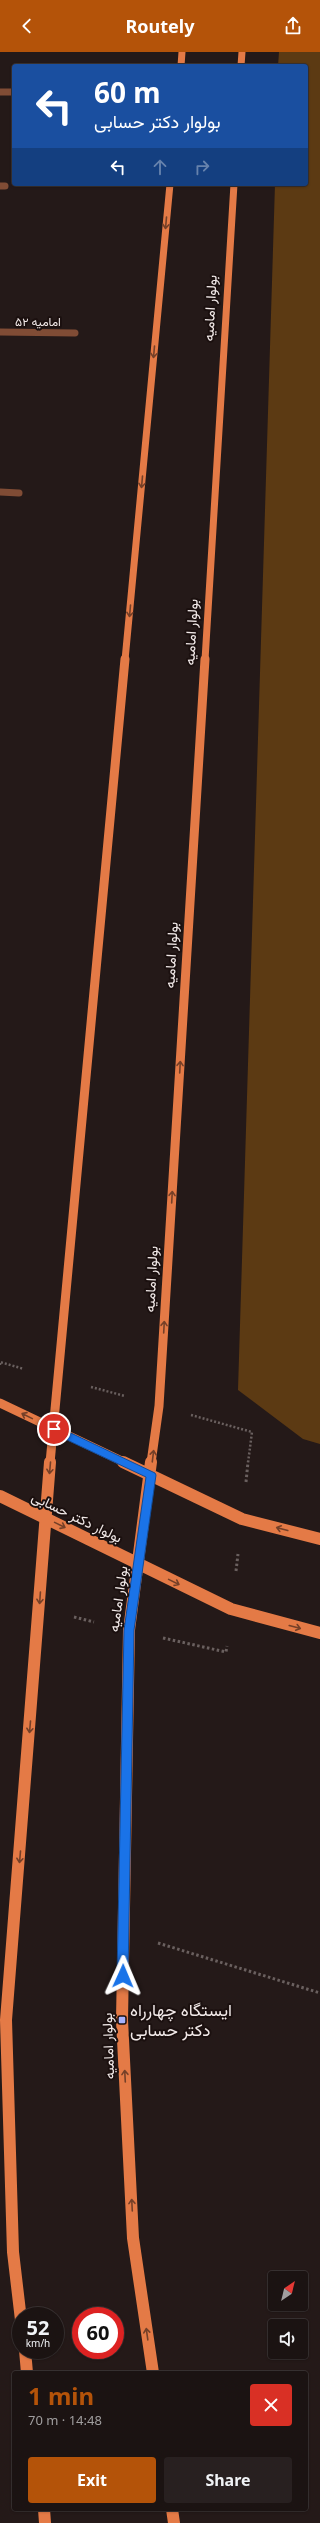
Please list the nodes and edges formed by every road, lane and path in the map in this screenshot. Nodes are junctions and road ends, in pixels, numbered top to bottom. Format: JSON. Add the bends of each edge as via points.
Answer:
{"nodes":[{"id":1,"x":182,"y":52,"type":"edge"},
{"id":2,"x":242,"y":52,"type":"edge"},
{"id":3,"x":181,"y":64,"type":"edge"},
{"id":4,"x":241,"y":64,"type":"edge"},
{"id":5,"x":0,"y":92,"type":"edge"},
{"id":6,"x":12,"y":92,"type":"edge"},
{"id":7,"x":170,"y":186,"type":"edge"},
{"id":8,"x":234,"y":186,"type":"edge"},
{"id":9,"x":0,"y":332,"type":"edge"},
{"id":10,"x":75,"y":333,"type":"dead end"},
{"id":11,"x":0,"y":492,"type":"edge"},
{"id":12,"x":19,"y":492,"type":"dead end"},
{"id":13,"x":0,"y":1403,"type":"edge"},
{"id":14,"x":54,"y":1429,"type":"junction"},
{"id":15,"x":151,"y":1475,"type":"junction"},
{"id":16,"x":0,"y":1496,"type":"edge"},
{"id":17,"x":45,"y":1518,"type":"junction"},
{"id":18,"x":320,"y":1539,"type":"edge"},
{"id":19,"x":139,"y":1564,"type":"junction"},
{"id":20,"x":320,"y":1633,"type":"edge"},
{"id":21,"x":124,"y":1933,"type":"junction"},
{"id":22,"x":320,"y":1993,"type":"edge"},
{"id":23,"x":19,"y":2307,"type":"edge"},
{"id":24,"x":26,"y":2359,"type":"edge"},
{"id":25,"x":27,"y":2371,"type":"edge"},
{"id":26,"x":153,"y":2371,"type":"edge"},
{"id":27,"x":44,"y":2511,"type":"edge"},
{"id":28,"x":172,"y":2511,"type":"edge"},
{"id":29,"x":45,"y":2523,"type":"edge"},
{"id":30,"x":174,"y":2523,"type":"edge"}],
"edges":[{"from":1,"to":3,"type":"main road"},
{"from":2,"to":4,"type":"main road"},
{"from":5,"to":6,"type":"street"},
{"from":7,"to":14,"type":"main road","one_way":true},
{"from":15,"to":8,"type":"main road","name":"بولوار امامیه","one_way":true,"via":[[159,1406]]},
{"from":9,"to":10,"type":"street","name":"امامیه ۵۲"},
{"from":11,"to":12,"type":"street"},
{"from":14,"to":13,"type":"main road","one_way":true},
{"from":14,"to":15,"type":"main road"},
{"from":14,"to":17,"type":"main road","one_way":true},
{"from":18,"to":15,"type":"main road","one_way":true,"via":[[242,1518]]},
{"from":15,"to":19,"type":"main road","name":"بولوار امامیه"},
{"from":16,"to":17,"type":"main road","name":"بولوار دکتر حسابی"},
{"from":17,"to":19,"type":"main road","name":"بولوار دکتر حسابی","one_way":true},
{"from":17,"to":23,"type":"main road","one_way":true,"via":[[6,2020],[13,2252]]},
{"from":19,"to":20,"type":"main road","name":"بولوار دکتر حسابی","one_way":true,"via":[[231,1610]]},
{"from":19,"to":21,"type":"main road","name":"بولوار امامیه","via":[[129,1630]]},
{"from":21,"to":22,"type":"path"},
{"from":26,"to":21,"type":"main road","name":"بولوار امامیه","one_way":true,"via":[[133,2238],[122,2020]]},
{"from":24,"to":25,"type":"main road"},
{"from":27,"to":29,"type":"main road"},
{"from":28,"to":30,"type":"main road"}]}
